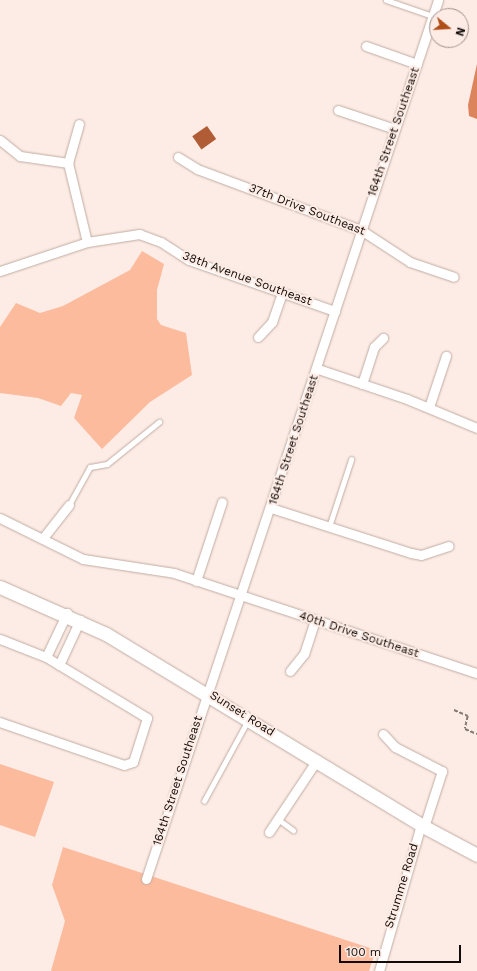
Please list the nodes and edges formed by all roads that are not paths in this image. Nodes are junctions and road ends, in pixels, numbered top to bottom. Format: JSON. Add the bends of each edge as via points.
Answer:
{"nodes":[{"id":1,"x":386,"y":0,"type":"edge"},
{"id":2,"x":429,"y":15,"type":"edge"},
{"id":3,"x":429,"y":28,"type":"edge"},
{"id":4,"x":366,"y":46,"type":"dead end"},
{"id":5,"x":417,"y":64,"type":"junction"},
{"id":6,"x":338,"y":110,"type":"dead end"},
{"id":7,"x":79,"y":124,"type":"dead end"},
{"id":8,"x":395,"y":129,"type":"junction"},
{"id":9,"x":0,"y":140,"type":"edge"},
{"id":10,"x":178,"y":157,"type":"dead end"},
{"id":11,"x":68,"y":163,"type":"junction"},
{"id":12,"x":361,"y":230,"type":"junction"},
{"id":13,"x":87,"y":242,"type":"junction"},
{"id":14,"x":0,"y":271,"type":"edge"},
{"id":15,"x":454,"y":277,"type":"dead end"},
{"id":16,"x":282,"y":293,"type":"junction"},
{"id":17,"x":336,"y":311,"type":"junction"},
{"id":18,"x":258,"y":337,"type":"dead end"},
{"id":19,"x":383,"y":338,"type":"dead end"},
{"id":20,"x":446,"y":356,"type":"dead end"},
{"id":21,"x":318,"y":369,"type":"junction"},
{"id":22,"x":362,"y":384,"type":"junction"},
{"id":23,"x":429,"y":407,"type":"junction"},
{"id":24,"x":159,"y":422,"type":"dead end"},
{"id":25,"x":477,"y":428,"type":"edge"},
{"id":26,"x":352,"y":460,"type":"dead end"},
{"id":27,"x":222,"y":502,"type":"dead end"},
{"id":28,"x":69,"y":505,"type":"joint"},
{"id":29,"x":271,"y":508,"type":"junction"},
{"id":30,"x":0,"y":518,"type":"edge"},
{"id":31,"x":329,"y":527,"type":"junction"},
{"id":32,"x":43,"y":538,"type":"junction"},
{"id":33,"x":449,"y":546,"type":"dead end"},
{"id":34,"x":196,"y":581,"type":"junction"},
{"id":35,"x":0,"y":587,"type":"edge"},
{"id":36,"x":242,"y":596,"type":"junction"},
{"id":37,"x":67,"y":613,"type":"junction"},
{"id":38,"x":80,"y":620,"type":"junction"},
{"id":39,"x":315,"y":620,"type":"junction"},
{"id":40,"x":0,"y":639,"type":"edge"},
{"id":41,"x":46,"y":657,"type":"junction"},
{"id":42,"x":59,"y":665,"type":"junction"},
{"id":43,"x":290,"y":671,"type":"dead end"},
{"id":44,"x":477,"y":673,"type":"edge"},
{"id":45,"x":208,"y":693,"type":"junction"},
{"id":46,"x":249,"y":718,"type":"junction"},
{"id":47,"x":0,"y":722,"type":"edge"},
{"id":48,"x":383,"y":734,"type":"dead end"},
{"id":49,"x":317,"y":760,"type":"junction"},
{"id":50,"x":204,"y":800,"type":"dead end"},
{"id":51,"x":278,"y":819,"type":"junction"},
{"id":52,"x":423,"y":826,"type":"junction"},
{"id":53,"x":293,"y":830,"type":"dead end"},
{"id":54,"x":269,"y":832,"type":"dead end"},
{"id":55,"x":477,"y":855,"type":"edge"},
{"id":56,"x":146,"y":880,"type":"dead end"},
{"id":57,"x":379,"y":971,"type":"edge"}],
"edges":[{"from":1,"to":2,"type":"lane"},
{"from":3,"to":5,"type":"street","name":"164th Street Southeast"},
{"from":4,"to":5,"type":"street"},
{"from":5,"to":8,"type":"street","name":"164th Street Southeast"},
{"from":6,"to":8,"type":"street"},
{"from":7,"to":11,"type":"street"},
{"from":8,"to":12,"type":"street","name":"164th Street Southeast"},
{"from":9,"to":11,"type":"street","via":[[20,156]]},
{"from":10,"to":12,"type":"street","name":"37th Drive Southeast","via":[[197,169]]},
{"from":11,"to":13,"type":"street"},
{"from":12,"to":15,"type":"street","name":"37th Drive Southeast","via":[[410,262]]},
{"from":12,"to":17,"type":"street","name":"164th Street Southeast"},
{"from":13,"to":14,"type":"street","name":"38th Avenue Southeast"},
{"from":13,"to":16,"type":"street","name":"38th Avenue Southeast","via":[[126,234],[150,237],[189,260]]},
{"from":16,"to":17,"type":"street","name":"38th Avenue Southeast"},
{"from":16,"to":18,"type":"street","via":[[272,322]]},
{"from":17,"to":21,"type":"street","name":"164th Street Southeast"},
{"from":19,"to":22,"type":"street","via":[[374,348]]},
{"from":20,"to":23,"type":"street"},
{"from":21,"to":22,"type":"street"},
{"from":21,"to":29,"type":"street","name":"164th Street Southeast"},
{"from":22,"to":23,"type":"street"},
{"from":23,"to":25,"type":"street"},
{"from":24,"to":28,"type":"lane","via":[[107,464],[90,467]]},
{"from":26,"to":31,"type":"lane"},
{"from":27,"to":34,"type":"street"},
{"from":28,"to":32,"type":"street"},
{"from":29,"to":31,"type":"street"},
{"from":29,"to":36,"type":"street","name":"164th Street Southeast"},
{"from":30,"to":32,"type":"street","name":"40th Drive Southeast"},
{"from":31,"to":33,"type":"street","via":[[421,555]]},
{"from":32,"to":34,"type":"street","name":"40th Drive Southeast","via":[[83,559],[161,571]]},
{"from":34,"to":36,"type":"street","name":"40th Drive Southeast"},
{"from":35,"to":37,"type":"street","name":"Sunset Road"},
{"from":36,"to":39,"type":"street","name":"40th Drive Southeast"},
{"from":36,"to":45,"type":"street","name":"164th Street Southeast"},
{"from":37,"to":38,"type":"street","name":"Sunset Road"},
{"from":37,"to":41,"type":"street"},
{"from":38,"to":42,"type":"street"},
{"from":38,"to":45,"type":"street","name":"Sunset Road"},
{"from":39,"to":43,"type":"street","via":[[304,654]]},
{"from":39,"to":44,"type":"street","name":"40th Drive Southeast"},
{"from":40,"to":41,"type":"street"},
{"from":41,"to":42,"type":"street"},
{"from":42,"to":47,"type":"street","via":[[147,718],[133,762],[124,765]]},
{"from":45,"to":46,"type":"street","name":"Sunset Road"},
{"from":45,"to":56,"type":"street","name":"164th Street Southeast"},
{"from":46,"to":49,"type":"street","name":"Sunset Road"},
{"from":46,"to":50,"type":"lane"},
{"from":48,"to":52,"type":"street","name":"Strumme Road","via":[[395,747],[442,771]]},
{"from":49,"to":51,"type":"street"},
{"from":49,"to":52,"type":"street","name":"Sunset Road"},
{"from":51,"to":53,"type":"lane"},
{"from":51,"to":54,"type":"street"},
{"from":52,"to":55,"type":"street","name":"Sunset Road"},
{"from":52,"to":57,"type":"street","name":"Strumme Road"}]}
